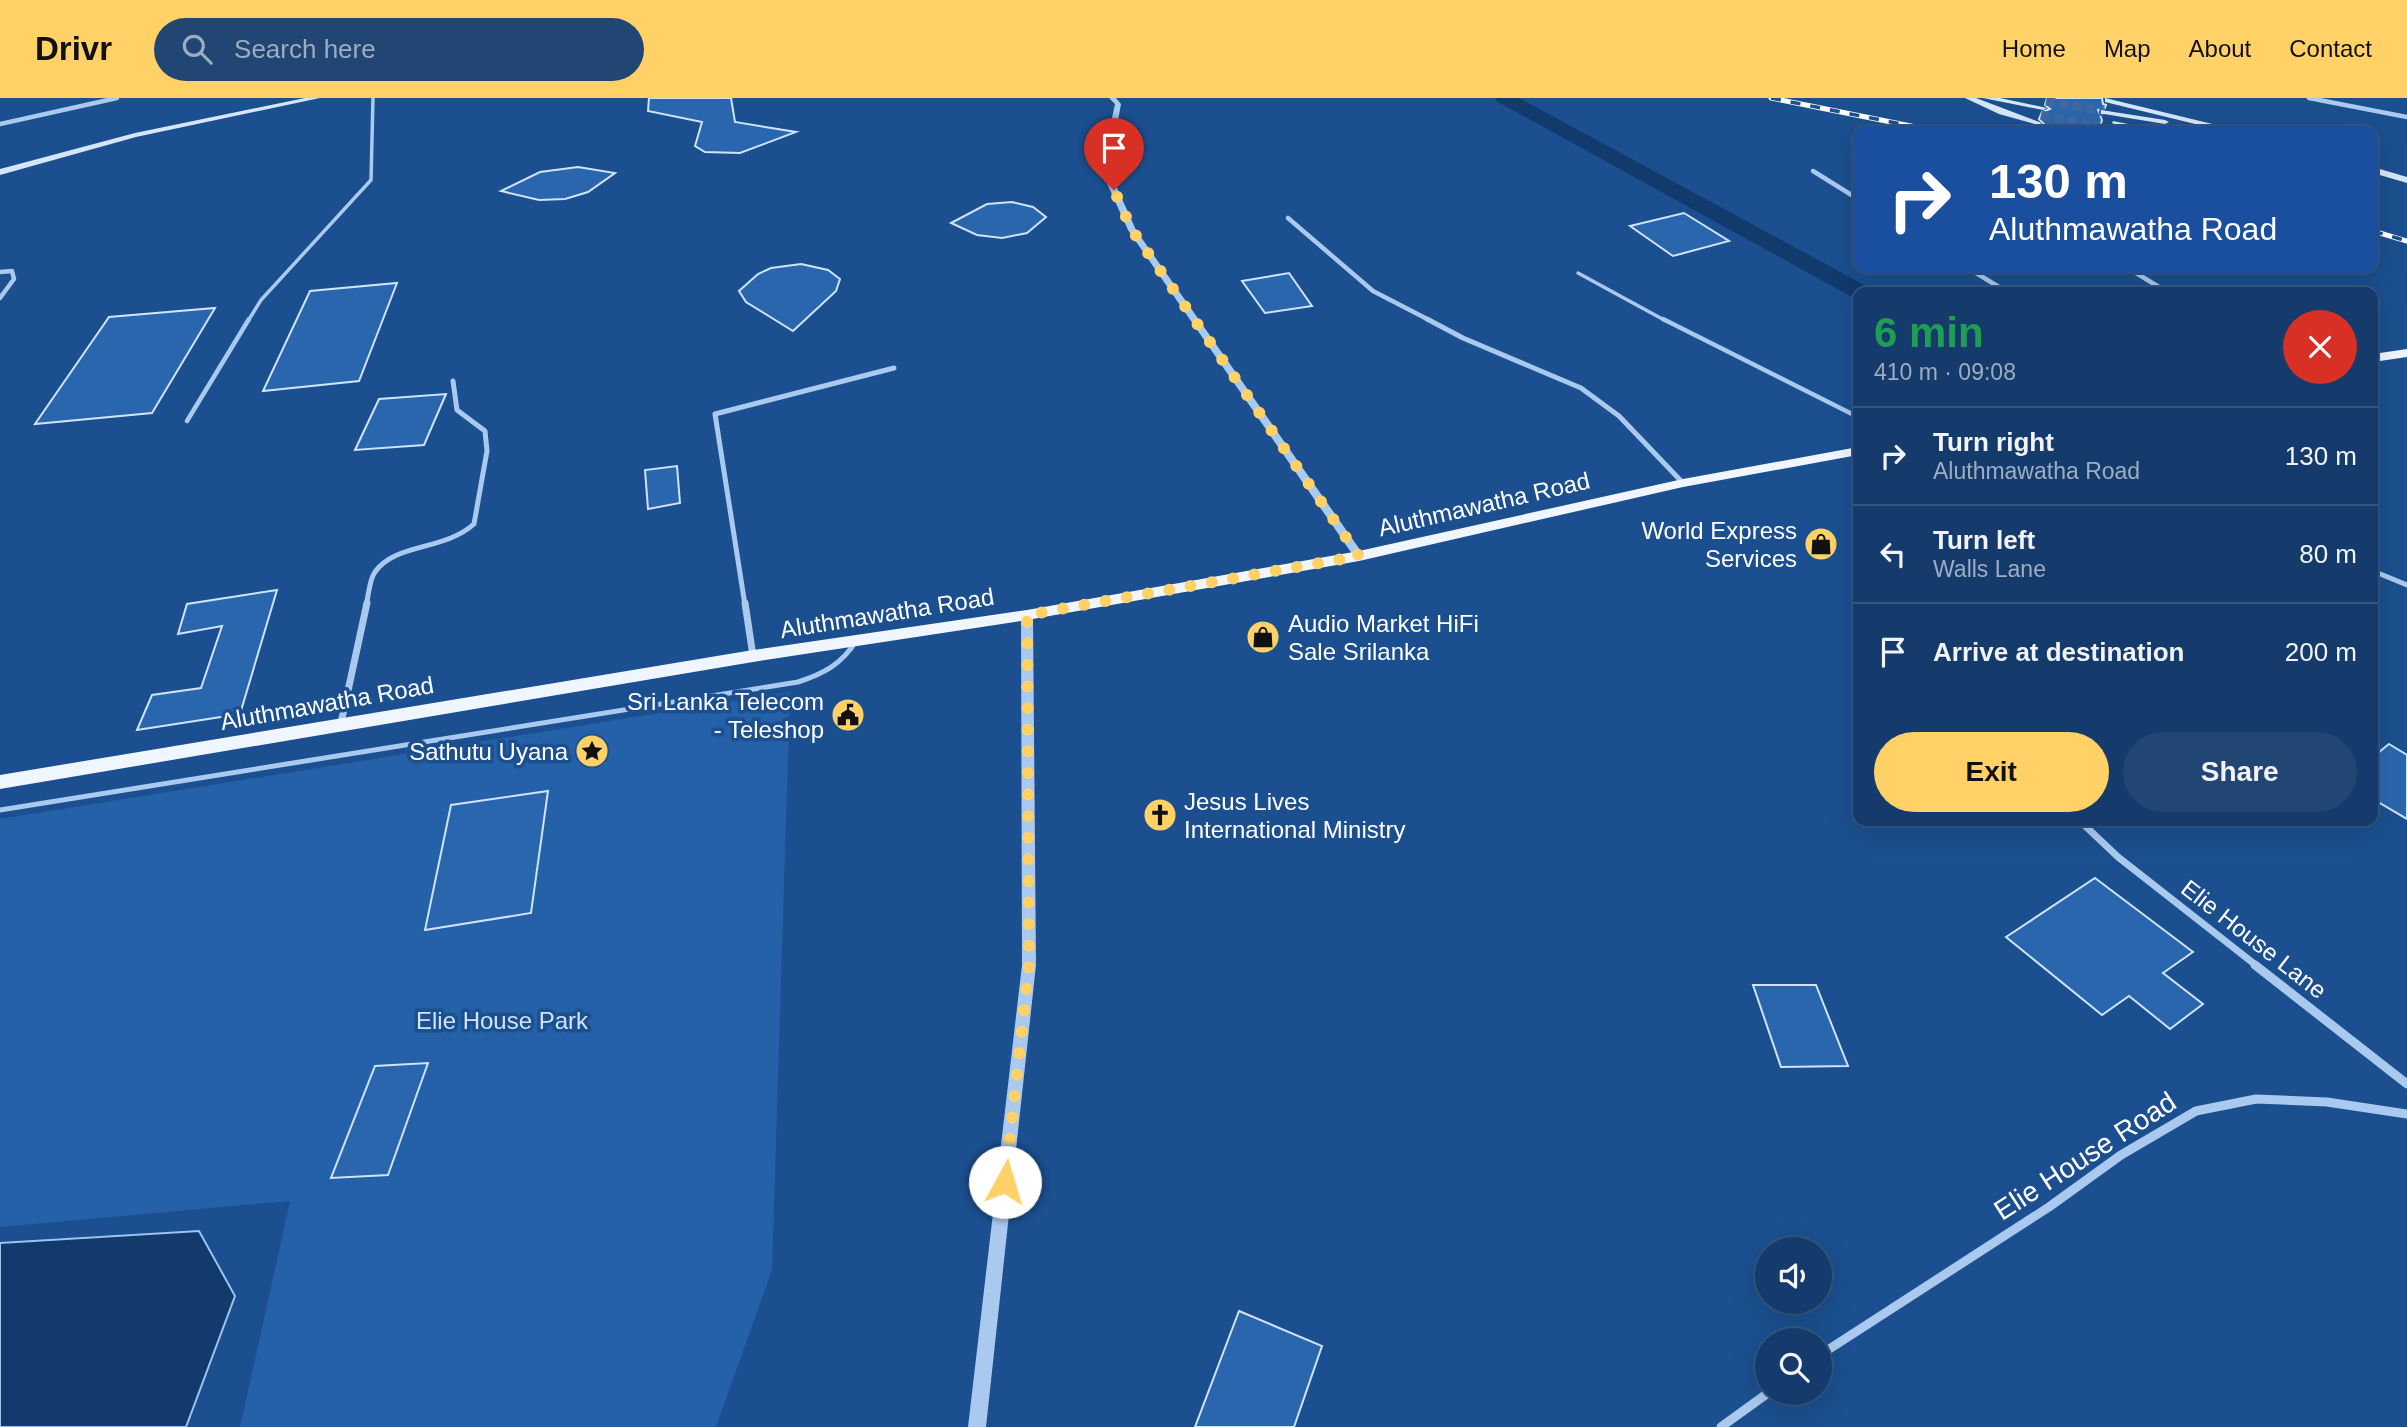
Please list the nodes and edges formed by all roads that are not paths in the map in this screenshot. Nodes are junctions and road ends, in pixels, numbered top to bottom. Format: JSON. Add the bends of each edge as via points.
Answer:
{"nodes":[{"id":1,"x":117,"y":98,"type":"edge"},
{"id":2,"x":316,"y":98,"type":"edge"},
{"id":3,"x":373,"y":98,"type":"edge"},
{"id":4,"x":1112,"y":98,"type":"edge"},
{"id":5,"x":1969,"y":98,"type":"edge"},
{"id":6,"x":1976,"y":98,"type":"edge"},
{"id":7,"x":1987,"y":98,"type":"edge"},
{"id":8,"x":2035,"y":98,"type":"edge"},
{"id":9,"x":2309,"y":98,"type":"edge"},
{"id":10,"x":2042,"y":112,"type":"junction"},
{"id":11,"x":2104,"y":113,"type":"edge"},
{"id":12,"x":2407,"y":117,"type":"edge"},
{"id":13,"x":0,"y":124,"type":"edge"},
{"id":14,"x":2118,"y":126,"type":"edge"},
{"id":15,"x":2139,"y":126,"type":"edge"},
{"id":16,"x":2188,"y":126,"type":"edge"},
{"id":17,"x":2196,"y":126,"type":"edge"},
{"id":18,"x":1813,"y":171,"type":"dead end"},
{"id":19,"x":2378,"y":171,"type":"edge"},
{"id":20,"x":0,"y":172,"type":"edge"},
{"id":21,"x":2378,"y":180,"type":"edge"},
{"id":22,"x":2407,"y":180,"type":"edge"},
{"id":23,"x":2407,"y":188,"type":"edge"},
{"id":24,"x":1853,"y":196,"type":"edge"},
{"id":25,"x":1288,"y":218,"type":"dead end"},
{"id":26,"x":0,"y":272,"type":"edge"},
{"id":27,"x":1578,"y":273,"type":"dead end"},
{"id":28,"x":1976,"y":273,"type":"edge"},
{"id":29,"x":2136,"y":273,"type":"edge"},
{"id":30,"x":1999,"y":287,"type":"edge"},
{"id":31,"x":2159,"y":287,"type":"edge"},
{"id":32,"x":0,"y":299,"type":"edge"},
{"id":33,"x":2407,"y":353,"type":"edge"},
{"id":34,"x":2378,"y":357,"type":"edge"},
{"id":35,"x":894,"y":368,"type":"dead end"},
{"id":36,"x":453,"y":381,"type":"dead end"},
{"id":37,"x":1853,"y":414,"type":"edge"},
{"id":38,"x":187,"y":421,"type":"dead end"},
{"id":39,"x":1853,"y":453,"type":"edge"},
{"id":40,"x":1683,"y":483,"type":"junction"},
{"id":41,"x":1359,"y":556,"type":"junction"},
{"id":42,"x":2378,"y":573,"type":"edge"},
{"id":43,"x":2407,"y":585,"type":"edge"},
{"id":44,"x":1027,"y":615,"type":"junction"},
{"id":45,"x":856,"y":641,"type":"junction"},
{"id":46,"x":753,"y":656,"type":"junction"},
{"id":47,"x":341,"y":723,"type":"junction"},
{"id":48,"x":0,"y":782,"type":"edge"},
{"id":49,"x":0,"y":810,"type":"edge"},
{"id":50,"x":2085,"y":826,"type":"edge"},
{"id":51,"x":2407,"y":1084,"type":"edge"},
{"id":52,"x":2407,"y":1114,"type":"edge"},
{"id":53,"x":1832,"y":1347,"type":"edge"},
{"id":54,"x":1755,"y":1402,"type":"edge"},
{"id":55,"x":977,"y":1427,"type":"edge"},
{"id":56,"x":1721,"y":1427,"type":"edge"}],
"edges":[{"from":1,"to":13,"type":"street"},
{"from":2,"to":20,"type":"main road","via":[[135,135]]},
{"from":3,"to":38,"type":"lane","via":[[371,180],[261,300]]},
{"from":4,"to":41,"type":"street","via":[[1118,104],[1105,170],[1132,230]]},
{"from":5,"to":10,"type":"main road","via":[[2002,112]]},
{"from":6,"to":10,"type":"main road"},
{"from":7,"to":10,"type":"main road"},
{"from":8,"to":10,"type":"main road"},
{"from":9,"to":12,"type":"street"},
{"from":11,"to":14,"type":"main road"},
{"from":11,"to":15,"type":"main road"},
{"from":11,"to":16,"type":"main road"},
{"from":11,"to":17,"type":"main road"},
{"from":18,"to":24,"type":"street"},
{"from":19,"to":22,"type":"main road"},
{"from":21,"to":23,"type":"main road"},
{"from":25,"to":40,"type":"street","via":[[1373,291],[1463,338],[1581,388],[1619,416]]},
{"from":26,"to":32,"type":"street","via":[[12,271],[15,276]]},
{"from":27,"to":37,"type":"lane"},
{"from":28,"to":30,"type":"street"},
{"from":29,"to":31,"type":"street"},
{"from":33,"to":34,"type":"main road"},
{"from":35,"to":46,"type":"street","via":[[715,414]]},
{"from":36,"to":47,"type":"street","via":[[457,410],[485,431],[487,451],[474,524],[451,541],[395,554],[373,574]]},
{"from":39,"to":40,"type":"main road","name":"Aluthmawatha Road"},
{"from":40,"to":41,"type":"main road","name":"Aluthmawatha Road"},
{"from":41,"to":44,"type":"main road","name":"Aluthmawatha Road"},
{"from":42,"to":43,"type":"street"},
{"from":44,"to":45,"type":"main road","name":"Aluthmawatha Road"},
{"from":44,"to":55,"type":"street","via":[[1029,965]]},
{"from":45,"to":46,"type":"main road","name":"Aluthmawatha Road"},
{"from":45,"to":49,"type":"lane","via":[[828,672],[798,682]]},
{"from":46,"to":47,"type":"main road","name":"Aluthmawatha Road"},
{"from":47,"to":48,"type":"main road","name":"Aluthmawatha Road"},
{"from":50,"to":51,"type":"street","name":"Elie House Lane","via":[[2118,857]]},
{"from":52,"to":53,"type":"street","name":"Elie House Road","via":[[2327,1102],[2256,1099],[2196,1111],[2121,1154],[2049,1207]]},
{"from":54,"to":56,"type":"street"}]}
